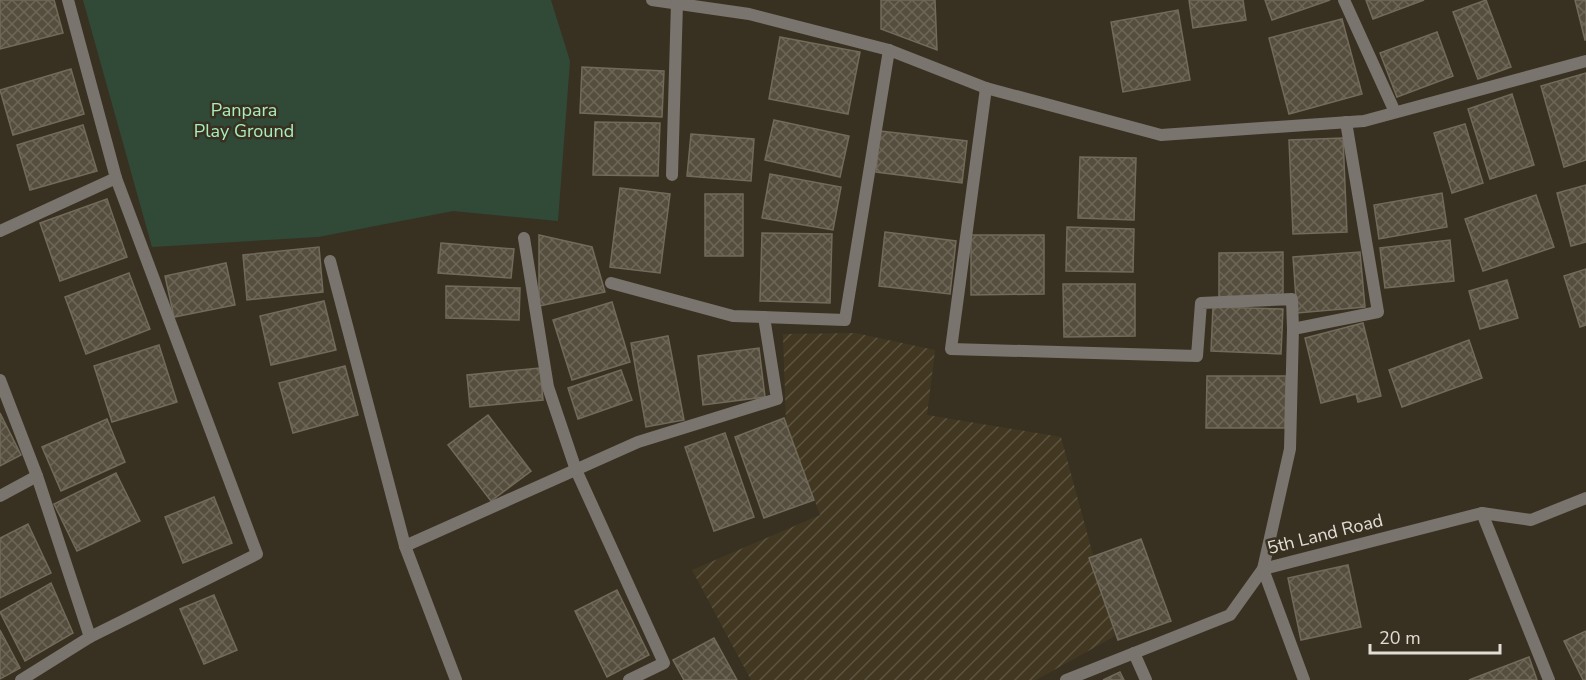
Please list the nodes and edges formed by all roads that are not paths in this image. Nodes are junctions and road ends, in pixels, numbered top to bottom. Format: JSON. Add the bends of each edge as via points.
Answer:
{"nodes":[{"id":1,"x":68,"y":0,"type":"edge"},
{"id":2,"x":652,"y":0,"type":"edge"},
{"id":3,"x":1344,"y":0,"type":"edge"},
{"id":4,"x":676,"y":3,"type":"junction"},
{"id":5,"x":889,"y":50,"type":"junction"},
{"id":6,"x":1586,"y":61,"type":"edge"},
{"id":7,"x":986,"y":88,"type":"junction"},
{"id":8,"x":1395,"y":112,"type":"junction"},
{"id":9,"x":1346,"y":122,"type":"junction"},
{"id":10,"x":672,"y":175,"type":"dead end"},
{"id":11,"x":116,"y":178,"type":"junction"},
{"id":12,"x":0,"y":231,"type":"edge"},
{"id":13,"x":524,"y":238,"type":"dead end"},
{"id":14,"x":330,"y":261,"type":"dead end"},
{"id":15,"x":610,"y":284,"type":"dead end"},
{"id":16,"x":765,"y":317,"type":"junction"},
{"id":17,"x":1293,"y":328,"type":"junction"},
{"id":18,"x":0,"y":380,"type":"edge"},
{"id":19,"x":576,"y":470,"type":"junction"},
{"id":20,"x":37,"y":476,"type":"junction"},
{"id":21,"x":0,"y":496,"type":"edge"},
{"id":22,"x":1586,"y":498,"type":"edge"},
{"id":23,"x":1482,"y":513,"type":"junction"},
{"id":24,"x":405,"y":546,"type":"junction"},
{"id":25,"x":1263,"y":569,"type":"junction"},
{"id":26,"x":90,"y":637,"type":"junction"},
{"id":27,"x":1134,"y":653,"type":"junction"},
{"id":28,"x":21,"y":680,"type":"edge"},
{"id":29,"x":456,"y":680,"type":"edge"},
{"id":30,"x":629,"y":680,"type":"edge"},
{"id":31,"x":1066,"y":680,"type":"edge"},
{"id":32,"x":1146,"y":680,"type":"edge"},
{"id":33,"x":1304,"y":680,"type":"edge"},
{"id":34,"x":1549,"y":680,"type":"edge"}],
"edges":[{"from":1,"to":11,"type":"street"},
{"from":2,"to":4,"type":"street"},
{"from":3,"to":8,"type":"street"},
{"from":4,"to":5,"type":"street","via":[[749,14]]},
{"from":4,"to":10,"type":"street"},
{"from":5,"to":7,"type":"street"},
{"from":5,"to":16,"type":"street","via":[[845,320]]},
{"from":6,"to":8,"type":"street"},
{"from":7,"to":9,"type":"street","via":[[1161,135]]},
{"from":7,"to":17,"type":"street","via":[[951,349],[1197,356],[1201,303],[1292,299]]},
{"from":8,"to":9,"type":"street"},
{"from":9,"to":17,"type":"street","via":[[1378,312]]},
{"from":11,"to":12,"type":"street"},
{"from":11,"to":26,"type":"street","via":[[257,554]]},
{"from":13,"to":19,"type":"street","via":[[548,387]]},
{"from":14,"to":24,"type":"street"},
{"from":15,"to":16,"type":"street","via":[[733,316]]},
{"from":16,"to":19,"type":"street","via":[[777,399],[638,442]]},
{"from":17,"to":25,"type":"street","via":[[1290,449]]},
{"from":18,"to":20,"type":"street"},
{"from":19,"to":24,"type":"street"},
{"from":19,"to":30,"type":"street","via":[[664,663]]},
{"from":20,"to":21,"type":"street"},
{"from":20,"to":26,"type":"street"},
{"from":22,"to":23,"type":"street","name":"5th Land Road","via":[[1531,520]]},
{"from":23,"to":25,"type":"street","name":"5th Land Road"},
{"from":23,"to":34,"type":"street"},
{"from":24,"to":29,"type":"street"},
{"from":25,"to":27,"type":"street","name":"5th Land Road","via":[[1230,615]]},
{"from":25,"to":33,"type":"street"},
{"from":26,"to":28,"type":"street"},
{"from":27,"to":31,"type":"street","name":"5th Land Road"},
{"from":27,"to":32,"type":"street"}]}
